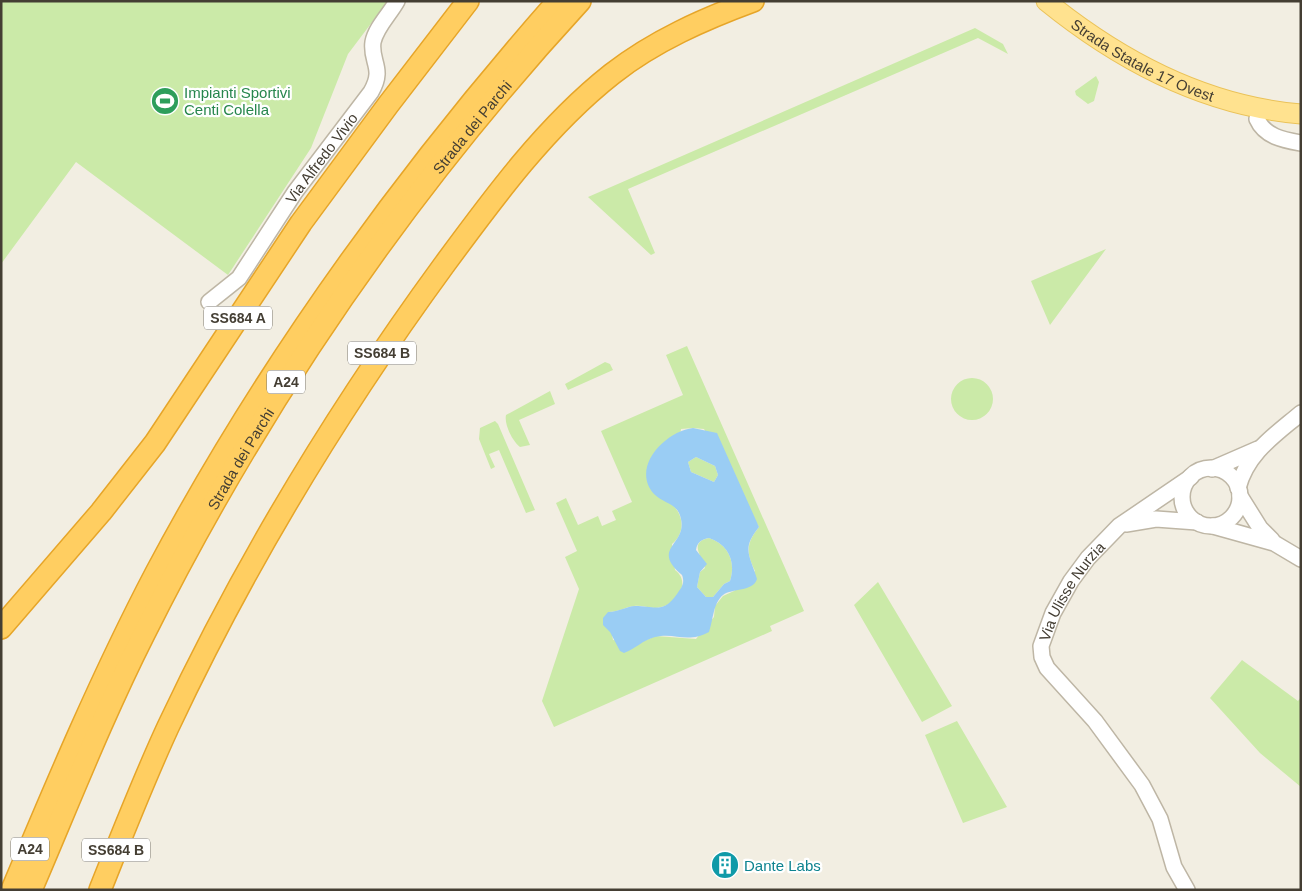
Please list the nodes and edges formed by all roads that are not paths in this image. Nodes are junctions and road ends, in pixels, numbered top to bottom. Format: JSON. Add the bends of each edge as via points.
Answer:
{"nodes":[{"id":1,"x":398,"y":1,"type":"edge"},
{"id":2,"x":468,"y":1,"type":"edge"},
{"id":3,"x":558,"y":1,"type":"edge"},
{"id":4,"x":580,"y":1,"type":"edge"},
{"id":5,"x":753,"y":1,"type":"edge"},
{"id":6,"x":1046,"y":1,"type":"edge"},
{"id":7,"x":1062,"y":1,"type":"edge"},
{"id":8,"x":1252,"y":107,"type":"junction"},
{"id":9,"x":1301,"y":114,"type":"edge"},
{"id":10,"x":1301,"y":143,"type":"edge"},
{"id":11,"x":210,"y":302,"type":"dead end"},
{"id":12,"x":1301,"y":414,"type":"edge"},
{"id":13,"x":1259,"y":448,"type":"junction"},
{"id":14,"x":1212,"y":469,"type":"junction"},
{"id":15,"x":1191,"y":477,"type":"junction"},
{"id":16,"x":1239,"y":492,"type":"junction"},
{"id":17,"x":1197,"y":522,"type":"junction"},
{"id":18,"x":1119,"y":526,"type":"junction"},
{"id":19,"x":1213,"y":526,"type":"junction"},
{"id":20,"x":1274,"y":543,"type":"junction"},
{"id":21,"x":1301,"y":559,"type":"edge"},
{"id":22,"x":1,"y":628,"type":"edge"},
{"id":23,"x":56,"y":808,"type":"junction"},
{"id":24,"x":12,"y":890,"type":"edge"},
{"id":25,"x":31,"y":890,"type":"edge"},
{"id":26,"x":100,"y":890,"type":"edge"},
{"id":27,"x":1187,"y":890,"type":"edge"}],
"edges":[{"from":1,"to":11,"type":"street","name":"Via Alfredo Vivio","via":[[375,36],[373,48],[378,73],[371,92],[295,192],[239,278]]},
{"from":2,"to":22,"type":"highway","number":"SS684 A","via":[[301,223],[155,444]]},
{"from":3,"to":23,"type":"highway","name":"Strada dei Parchi","number":"A24","via":[[418,168],[352,256],[281,360],[220,459],[156,574],[102,684]]},
{"from":4,"to":23,"type":"highway","name":"Strada dei Parchi","number":"A24","via":[[424,188],[340,301],[289,378],[208,511]]},
{"from":5,"to":26,"type":"highway","number":"SS684 B","via":[[672,36],[611,75],[552,131],[472,228],[365,377],[270,532],[179,706]]},
{"from":6,"to":8,"type":"main road","name":"Strada Statale 17 Ovest","via":[[1132,61],[1184,86]]},
{"from":7,"to":8,"type":"main road","name":"Strada Statale 17 Ovest","via":[[1112,39],[1151,62]]},
{"from":8,"to":9,"type":"main road","name":"Strada Statale 17 Ovest"},
{"from":8,"to":10,"type":"street","via":[[1265,130],[1282,140]]},
{"from":12,"to":13,"type":"street"},
{"from":13,"to":14,"type":"street"},
{"from":13,"to":16,"type":"street","via":[[1245,468]]},
{"from":14,"to":15,"type":"street"},
{"from":14,"to":16,"type":"street","via":[[1228,474]]},
{"from":15,"to":17,"type":"street","via":[[1186,484],[1183,501],[1190,517]]},
{"from":15,"to":18,"type":"street","name":"Via Ulisse Nurzia"},
{"from":16,"to":19,"type":"street","via":[[1239,505],[1229,520]]},
{"from":16,"to":20,"type":"street","via":[[1260,528]]},
{"from":17,"to":18,"type":"street","via":[[1156,518]]},
{"from":17,"to":19,"type":"street"},
{"from":18,"to":27,"type":"street","name":"Via Ulisse Nurzia","via":[[1071,581],[1044,632],[1042,657],[1047,668],[1095,721],[1142,785],[1160,819],[1174,866]]},
{"from":19,"to":20,"type":"street"},
{"from":20,"to":21,"type":"street"},
{"from":23,"to":24,"type":"highway","name":"Strada dei Parchi","number":"A24"},
{"from":23,"to":25,"type":"highway","name":"Strada dei Parchi","number":"A24"}]}
